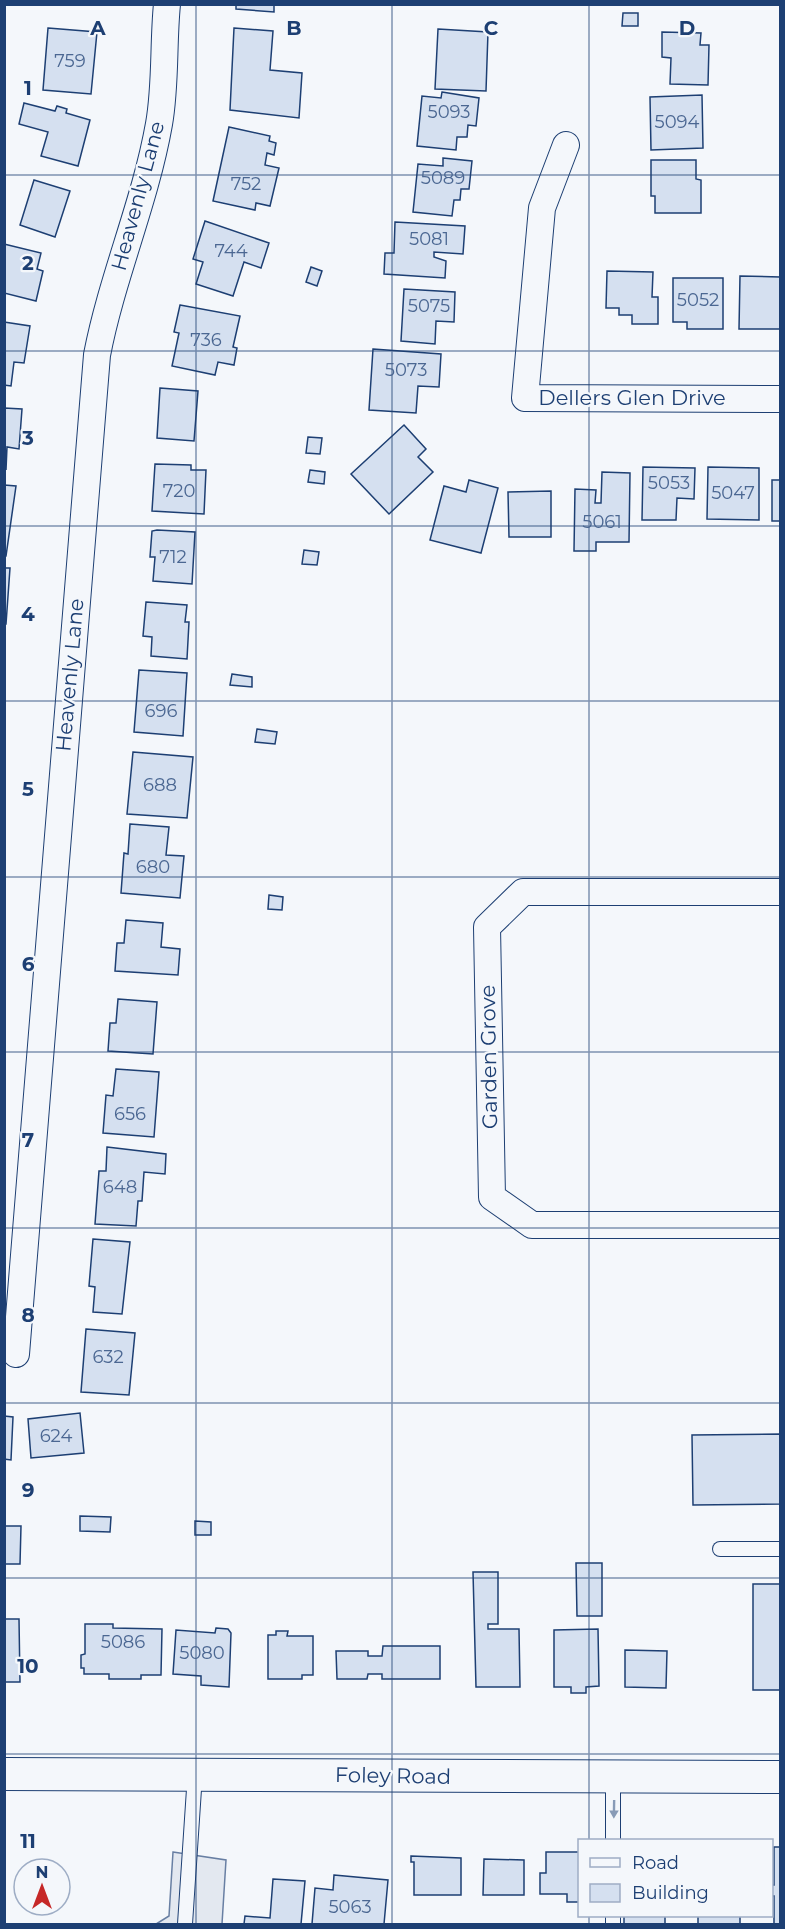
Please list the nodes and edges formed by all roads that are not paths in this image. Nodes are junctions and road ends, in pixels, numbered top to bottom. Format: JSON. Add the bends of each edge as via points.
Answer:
{"nodes":[{"id":1,"x":167,"y":4,"type":"edge"},
{"id":2,"x":566,"y":146,"type":"dead end"},
{"id":3,"x":780,"y":399,"type":"edge"},
{"id":4,"x":780,"y":892,"type":"edge"},
{"id":5,"x":15,"y":1212,"type":"edge"},
{"id":6,"x":780,"y":1225,"type":"edge"},
{"id":7,"x":16,"y":1354,"type":"dead end"},
{"id":8,"x":720,"y":1549,"type":"dead end"},
{"id":9,"x":780,"y":1549,"type":"edge"},
{"id":10,"x":4,"y":1774,"type":"edge"},
{"id":11,"x":195,"y":1774,"type":"junction"},
{"id":12,"x":780,"y":1777,"type":"edge"},
{"id":13,"x":613,"y":1778,"type":"junction"},
{"id":14,"x":613,"y":1839,"type":"edge"},
{"id":15,"x":185,"y":1924,"type":"edge"}],
"edges":[{"from":1,"to":5,"type":"street","name":"Heavenly Lane","via":[[159,123],[148,173],[106,305],[97,356]]},
{"from":2,"to":3,"type":"street","name":"Dellers Glen Drive","via":[[542,208],[525,398]]},
{"from":4,"to":6,"type":"street","name":"Garden Grove","via":[[523,892],[487,927],[492,1197],[532,1225]]},
{"from":5,"to":7,"type":"street","name":"Heavenly Lane"},
{"from":8,"to":9,"type":"lane"},
{"from":10,"to":11,"type":"street","name":"Foley Road"},
{"from":11,"to":13,"type":"street","name":"Foley Road"},
{"from":11,"to":15,"type":"lane"},
{"from":12,"to":13,"type":"street","name":"Foley Road"},
{"from":13,"to":14,"type":"lane","one_way":true}]}
